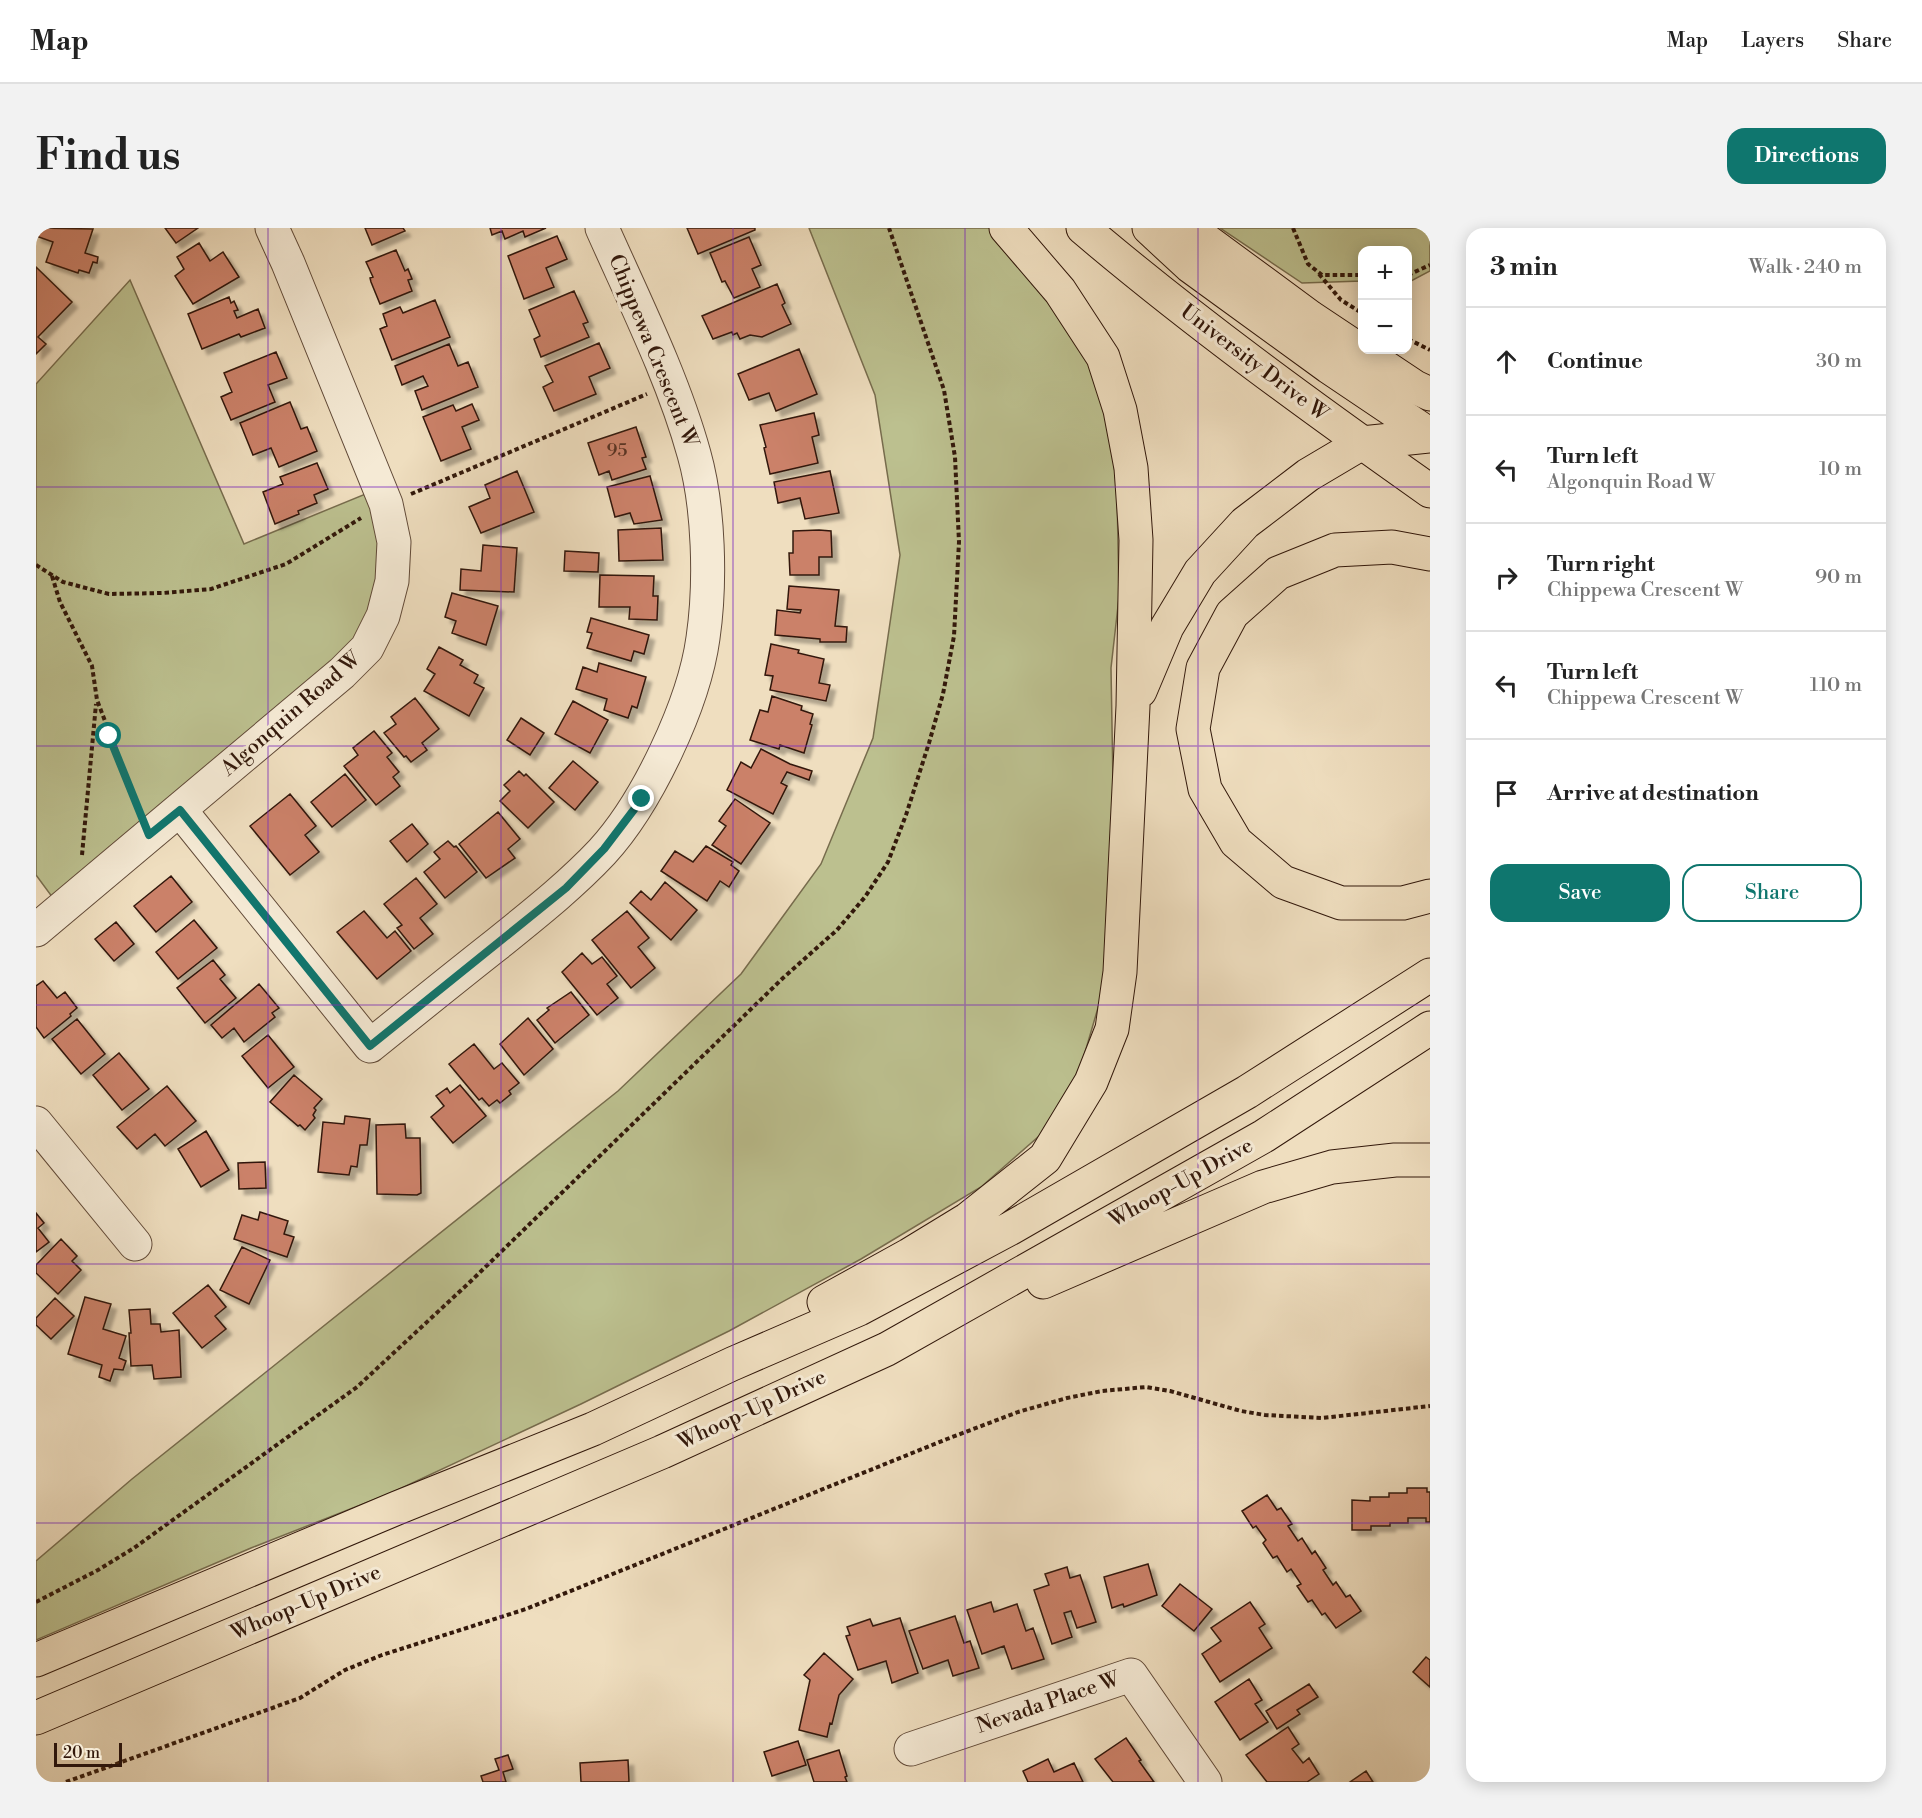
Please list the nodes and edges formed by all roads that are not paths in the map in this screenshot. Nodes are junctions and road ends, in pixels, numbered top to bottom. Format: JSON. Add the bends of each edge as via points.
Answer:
{"nodes":[{"id":1,"x":272,"y":228,"type":"edge"},
{"id":2,"x":602,"y":228,"type":"edge"},
{"id":3,"x":1006,"y":228,"type":"edge"},
{"id":4,"x":1083,"y":228,"type":"edge"},
{"id":5,"x":1149,"y":228,"type":"edge"},
{"id":6,"x":1189,"y":228,"type":"edge"},
{"id":7,"x":1430,"y":394,"type":"edge"},
{"id":8,"x":1430,"y":435,"type":"edge"},
{"id":9,"x":1362,"y":443,"type":"junction"},
{"id":10,"x":1430,"y":491,"type":"edge"},
{"id":11,"x":1430,"y":554,"type":"edge"},
{"id":12,"x":1133,"y":706,"type":"junction"},
{"id":13,"x":180,"y":810,"type":"junction"},
{"id":14,"x":1430,"y":896,"type":"edge"},
{"id":15,"x":36,"y":930,"type":"edge"},
{"id":16,"x":1430,"y":975,"type":"edge"},
{"id":17,"x":1430,"y":1028,"type":"edge"},
{"id":18,"x":36,"y":1123,"type":"edge"},
{"id":19,"x":1430,"y":1160,"type":"edge"},
{"id":20,"x":135,"y":1244,"type":"dead end"},
{"id":21,"x":887,"y":1349,"type":"junction"},
{"id":22,"x":592,"y":1429,"type":"junction"},
{"id":23,"x":36,"y":1660,"type":"edge"},
{"id":24,"x":36,"y":1718,"type":"edge"},
{"id":25,"x":910,"y":1749,"type":"dead end"},
{"id":26,"x":1204,"y":1782,"type":"edge"}],
"edges":[{"from":1,"to":13,"type":"street","name":"Algonquin Road W","via":[[386,504],[394,542],[392,581],[383,616],[367,648]]},
{"from":2,"to":13,"type":"street","name":"Chippewa Crescent W","via":[[670,384],[695,455],[705,518],[708,577],[703,639],[689,696],[642,799],[604,849],[566,888],[370,1046]]},
{"from":3,"to":12,"type":"main road","via":[[1085,326],[1103,357],[1120,410],[1131,468],[1136,540]]},
{"from":4,"to":9,"type":"main road","name":"University Drive W","via":[[1184,311]]},
{"from":5,"to":8,"type":"main road","name":"University Drive W","via":[[1190,266]]},
{"from":6,"to":7,"type":"main road","via":[[1310,317]]},
{"from":8,"to":9,"type":"main road"},
{"from":9,"to":10,"type":"main road","name":"University Drive W"},
{"from":9,"to":12,"type":"main road","via":[[1308,475],[1245,523],[1200,572],[1167,627]]},
{"from":11,"to":14,"type":"main road","via":[[1392,547],[1335,550],[1278,573],[1233,614],[1203,668],[1193,729],[1210,798],[1236,842],[1283,882],[1341,903],[1403,903]]},
{"from":12,"to":22,"type":"main road","via":[[1120,972],[1112,1029],[1091,1082],[1045,1158],[968,1220]]},
{"from":13,"to":15,"type":"street","name":"Algonquin Road W"},
{"from":16,"to":22,"type":"main road","name":"Whoop-Up Drive","via":[[1247,1092],[1011,1228],[859,1309]]},
{"from":17,"to":21,"type":"main road","name":"Whoop-Up Drive","via":[[1264,1136]]},
{"from":18,"to":20,"type":"street"},
{"from":19,"to":21,"type":"main road","via":[[1332,1167],[1263,1187]]},
{"from":21,"to":24,"type":"main road","name":"Whoop-Up Drive","via":[[662,1452]]},
{"from":22,"to":23,"type":"main road","name":"Whoop-Up Drive"},
{"from":25,"to":26,"type":"street","name":"Nevada Place W","via":[[1131,1675]]}]}
